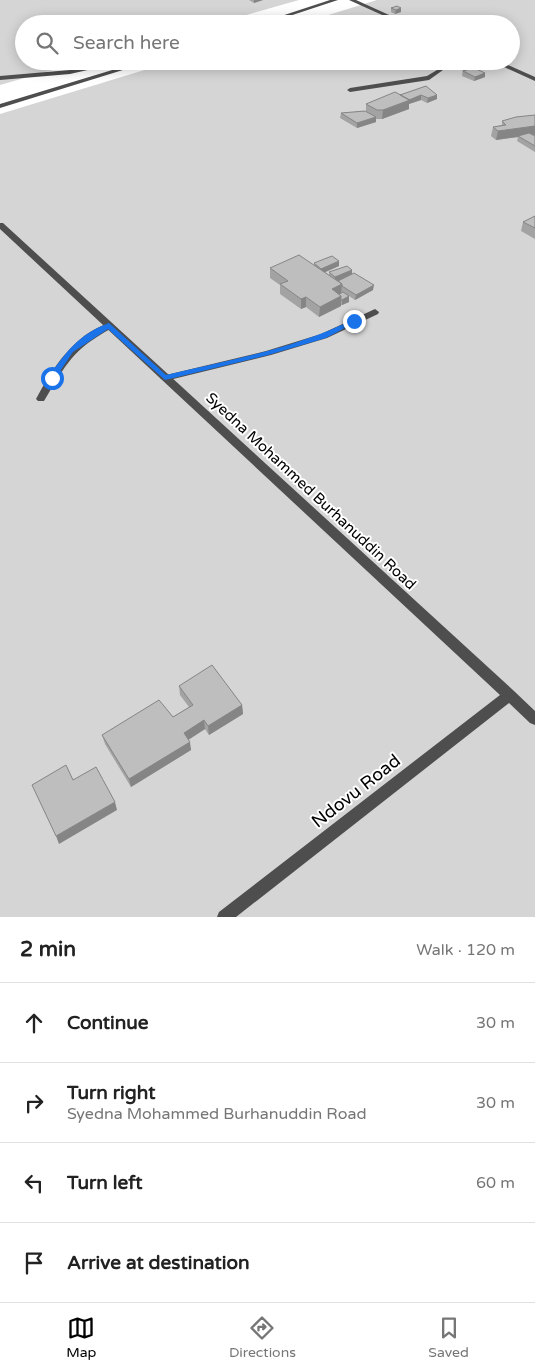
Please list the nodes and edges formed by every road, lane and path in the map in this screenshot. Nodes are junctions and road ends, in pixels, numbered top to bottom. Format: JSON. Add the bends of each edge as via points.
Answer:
{"nodes":[{"id":1,"x":335,"y":0,"type":"edge"},
{"id":2,"x":352,"y":0,"type":"edge"},
{"id":3,"x":288,"y":15,"type":"edge"},
{"id":4,"x":386,"y":15,"type":"edge"},
{"id":5,"x":80,"y":70,"type":"edge"},
{"id":6,"x":120,"y":70,"type":"edge"},
{"id":7,"x":440,"y":70,"type":"edge"},
{"id":8,"x":514,"y":70,"type":"edge"},
{"id":9,"x":70,"y":72,"type":"junction"},
{"id":10,"x":0,"y":78,"type":"edge"},
{"id":11,"x":535,"y":79,"type":"edge"},
{"id":12,"x":76,"y":84,"type":"junction"},
{"id":13,"x":350,"y":90,"type":"dead end"},
{"id":14,"x":0,"y":106,"type":"edge"},
{"id":15,"x":0,"y":225,"type":"edge"},
{"id":16,"x":375,"y":312,"type":"dead end"},
{"id":17,"x":109,"y":326,"type":"junction"},
{"id":18,"x":165,"y":378,"type":"junction"},
{"id":19,"x":41,"y":399,"type":"dead end"},
{"id":20,"x":510,"y":695,"type":"junction"},
{"id":21,"x":535,"y":719,"type":"edge"},
{"id":22,"x":224,"y":917,"type":"edge"}],
"edges":[{"from":1,"to":3,"type":"street"},
{"from":2,"to":4,"type":"street"},
{"from":5,"to":9,"type":"street"},
{"from":6,"to":12,"type":"street"},
{"from":7,"to":13,"type":"street","via":[[429,78]]},
{"from":8,"to":11,"type":"street"},
{"from":9,"to":10,"type":"street"},
{"from":9,"to":12,"type":"street"},
{"from":12,"to":14,"type":"street"},
{"from":15,"to":17,"type":"street","name":"Syedna Mohammed Burhanuddin Road"},
{"from":16,"to":18,"type":"street","via":[[324,336]]},
{"from":17,"to":18,"type":"street","name":"Syedna Mohammed Burhanuddin Road"},
{"from":17,"to":19,"type":"street","via":[[70,350]]},
{"from":18,"to":20,"type":"street","name":"Syedna Mohammed Burhanuddin Road"},
{"from":20,"to":21,"type":"street","name":"Syedna Mohammed Burhanuddin Road"},
{"from":20,"to":22,"type":"street","name":"Ndovu Road"}]}
